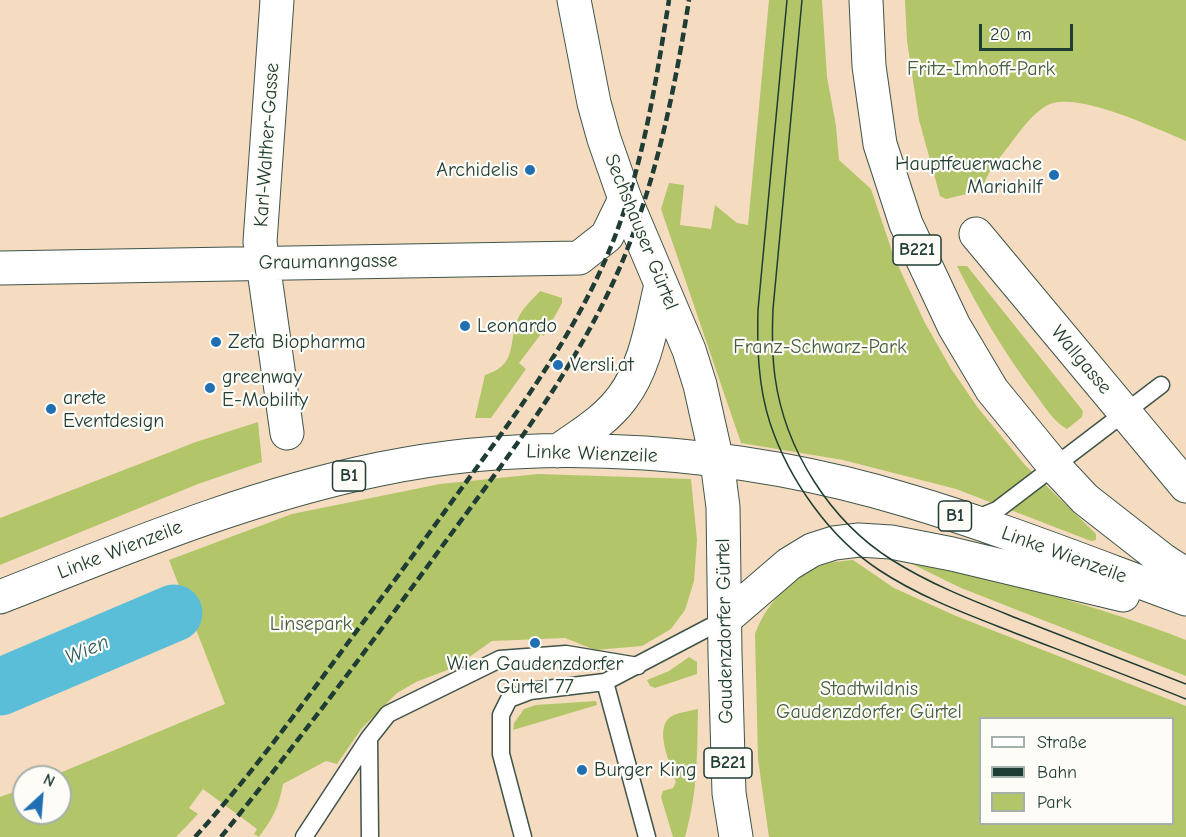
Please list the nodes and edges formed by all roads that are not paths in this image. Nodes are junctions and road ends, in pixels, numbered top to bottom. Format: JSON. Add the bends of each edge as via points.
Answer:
{"nodes":[{"id":1,"x":277,"y":0,"type":"edge"},
{"id":2,"x":574,"y":0,"type":"edge"},
{"id":3,"x":866,"y":0,"type":"edge"},
{"id":4,"x":624,"y":199,"type":"junction"},
{"id":5,"x":976,"y":234,"type":"dead end"},
{"id":6,"x":262,"y":263,"type":"junction"},
{"id":7,"x":0,"y":268,"type":"edge"},
{"id":8,"x":661,"y":285,"type":"junction"},
{"id":9,"x":1161,"y":385,"type":"dead end"},
{"id":10,"x":1125,"y":413,"type":"junction"},
{"id":11,"x":287,"y":433,"type":"dead end"},
{"id":12,"x":558,"y":451,"type":"junction"},
{"id":13,"x":717,"y":461,"type":"junction"},
{"id":14,"x":1054,"y":467,"type":"junction"},
{"id":15,"x":1186,"y":486,"type":"edge"},
{"id":16,"x":971,"y":521,"type":"junction"},
{"id":17,"x":1186,"y":575,"type":"edge"},
{"id":18,"x":0,"y":597,"type":"edge"},
{"id":19,"x":1186,"y":599,"type":"edge"},
{"id":20,"x":1186,"y":609,"type":"edge"},
{"id":21,"x":725,"y":619,"type":"junction"},
{"id":22,"x":638,"y":666,"type":"junction"},
{"id":23,"x":605,"y":682,"type":"junction"},
{"id":24,"x":369,"y":738,"type":"junction"},
{"id":25,"x":733,"y":835,"type":"edge"},
{"id":26,"x":304,"y":837,"type":"edge"},
{"id":27,"x":370,"y":837,"type":"edge"},
{"id":28,"x":523,"y":837,"type":"edge"},
{"id":29,"x":647,"y":837,"type":"edge"}],
"edges":[{"from":1,"to":6,"type":"main road","name":"Karl-Walther-Gasse","via":[[260,242]]},
{"from":2,"to":4,"type":"main road","name":"Sechshauser Gürtel","number":"B221","via":[[594,103]]},
{"from":3,"to":14,"type":"main road","number":"B221","via":[[869,66],[880,144],[906,224],[954,327],[992,390]]},
{"from":4,"to":6,"type":"main road","name":"Graumanngasse","via":[[606,236],[579,258]]},
{"from":4,"to":8,"type":"main road","name":"Sechshauser Gürtel","number":"B221"},
{"from":5,"to":10,"type":"main road","name":"Wallgasse"},
{"from":6,"to":7,"type":"main road","name":"Graumanngasse"},
{"from":6,"to":11,"type":"main road","name":"Karl-Walther-Gasse"},
{"from":8,"to":12,"type":"main road","via":[[633,381],[600,422]]},
{"from":8,"to":13,"type":"main road","name":"Sechshauser Gürtel","number":"B221","via":[[700,385]]},
{"from":9,"to":10,"type":"lane"},
{"from":10,"to":14,"type":"lane"},
{"from":10,"to":15,"type":"main road","name":"Wallgasse"},
{"from":12,"to":13,"type":"main road","name":"Linke Wienzeile","number":"B1"},
{"from":12,"to":18,"type":"main road","name":"Linke Wienzeile","number":"B1","via":[[442,458],[319,483],[187,524]]},
{"from":13,"to":16,"type":"main road","name":"Linke Wienzeile","number":"B1","via":[[842,483]]},
{"from":13,"to":21,"type":"main road","name":"Gaudenzdorfer Gürtel","number":"B221","via":[[723,507]]},
{"from":14,"to":16,"type":"lane","via":[[997,510]]},
{"from":14,"to":17,"type":"main road","number":"B221","via":[[1093,505]]},
{"from":16,"to":19,"type":"main road","name":"Linke Wienzeile","number":"B1"},
{"from":20,"to":21,"type":"main road","via":[[952,554],[859,540],[812,550],[789,564]]},
{"from":21,"to":22,"type":"lane"},
{"from":21,"to":25,"type":"main road","name":"Gaudenzdorfer Gürtel","number":"B221"},
{"from":22,"to":23,"type":"lane"},
{"from":22,"to":24,"type":"lane","via":[[566,654],[500,659],[388,714]]},
{"from":23,"to":28,"type":"lane","via":[[530,691],[509,699],[501,715],[501,754]]},
{"from":23,"to":29,"type":"lane"},
{"from":24,"to":26,"type":"lane"},
{"from":24,"to":27,"type":"lane"}]}
